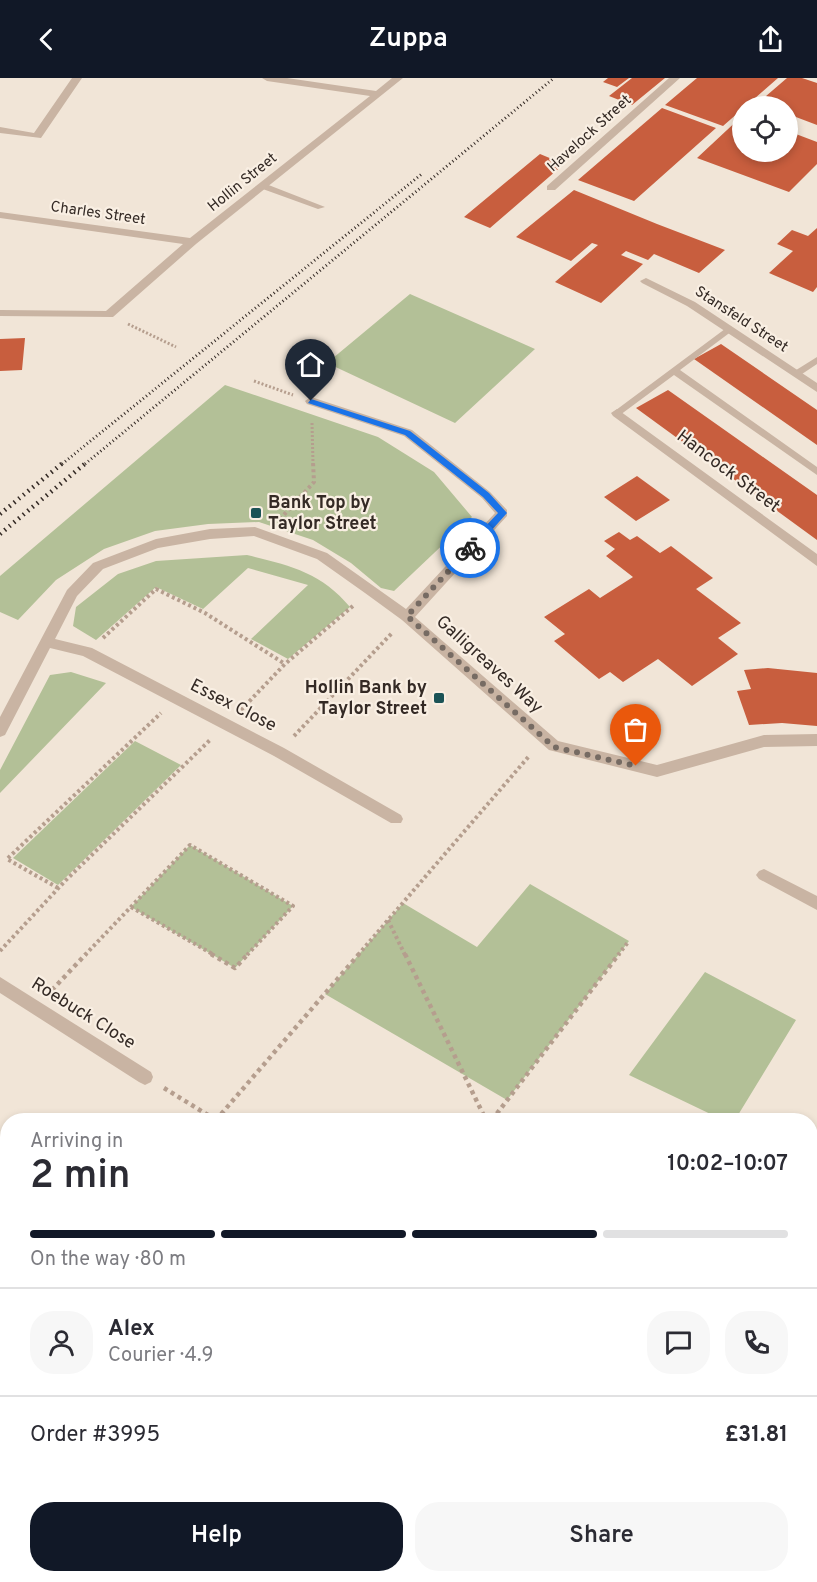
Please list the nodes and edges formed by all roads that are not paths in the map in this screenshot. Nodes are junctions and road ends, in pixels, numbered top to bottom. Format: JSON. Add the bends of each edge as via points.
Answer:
{"nodes":[{"id":1,"x":77,"y":78,"type":"edge"},
{"id":2,"x":267,"y":78,"type":"edge"},
{"id":3,"x":398,"y":78,"type":"edge"},
{"id":4,"x":675,"y":78,"type":"edge"},
{"id":5,"x":378,"y":94,"type":"junction"},
{"id":6,"x":0,"y":130,"type":"edge"},
{"id":7,"x":263,"y":186,"type":"junction"},
{"id":8,"x":551,"y":188,"type":"dead end"},
{"id":9,"x":321,"y":207,"type":"dead end"},
{"id":10,"x":0,"y":215,"type":"edge"},
{"id":11,"x":192,"y":242,"type":"junction"},
{"id":12,"x":646,"y":281,"type":"dead end"},
{"id":13,"x":0,"y":313,"type":"edge"},
{"id":14,"x":729,"y":329,"type":"junction"},
{"id":15,"x":817,"y":360,"type":"edge"},
{"id":16,"x":674,"y":370,"type":"junction"},
{"id":17,"x":796,"y":374,"type":"junction"},
{"id":18,"x":817,"y":388,"type":"edge"},
{"id":19,"x":311,"y":401,"type":"road end"},
{"id":20,"x":617,"y":413,"type":"joint"},
{"id":21,"x":817,"y":472,"type":"edge"},
{"id":22,"x":817,"y":561,"type":"edge"},
{"id":23,"x":407,"y":616,"type":"junction"},
{"id":24,"x":46,"y":642,"type":"junction"},
{"id":25,"x":0,"y":731,"type":"edge"},
{"id":26,"x":817,"y":740,"type":"edge"},
{"id":27,"x":396,"y":819,"type":"dead end"},
{"id":28,"x":764,"y":875,"type":"dead end"},
{"id":29,"x":817,"y":904,"type":"edge"},
{"id":30,"x":0,"y":984,"type":"edge"},
{"id":31,"x":145,"y":1077,"type":"road end"}],
"edges":[{"from":1,"to":6,"type":"street","via":[[37,136]]},
{"from":2,"to":5,"type":"street"},
{"from":3,"to":5,"type":"street","name":"Hollin Street"},
{"from":4,"to":8,"type":"street","name":"Havelock Street"},
{"from":5,"to":7,"type":"street","name":"Hollin Street"},
{"from":7,"to":9,"type":"lane"},
{"from":7,"to":11,"type":"street","name":"Hollin Street"},
{"from":10,"to":11,"type":"street","name":"Charles Street"},
{"from":11,"to":13,"type":"street","name":"Hollin Street","via":[[109,315]]},
{"from":12,"to":14,"type":"street","name":"Stansfeld Street"},
{"from":14,"to":16,"type":"lane"},
{"from":14,"to":17,"type":"street","name":"Stansfeld Street"},
{"from":15,"to":17,"type":"lane"},
{"from":16,"to":20,"type":"lane"},
{"from":16,"to":21,"type":"lane"},
{"from":17,"to":18,"type":"street","name":"Stansfeld Street"},
{"from":19,"to":23,"type":"street","via":[[408,433],[486,495],[502,513]]},
{"from":20,"to":22,"type":"street","name":"Hancock Street"},
{"from":23,"to":24,"type":"street","name":"Galligreaves Way","via":[[322,556],[255,531],[210,534],[156,544],[98,566],[72,593]]},
{"from":23,"to":26,"type":"street","name":"Galligreaves Way","via":[[554,747],[657,771],[764,741]]},
{"from":24,"to":25,"type":"street","name":"Galligreaves Way"},
{"from":24,"to":27,"type":"street","name":"Essex Close","via":[[87,652],[279,752]]},
{"from":28,"to":29,"type":"street"},
{"from":30,"to":31,"type":"street","name":"Roebuck Close"}]}
